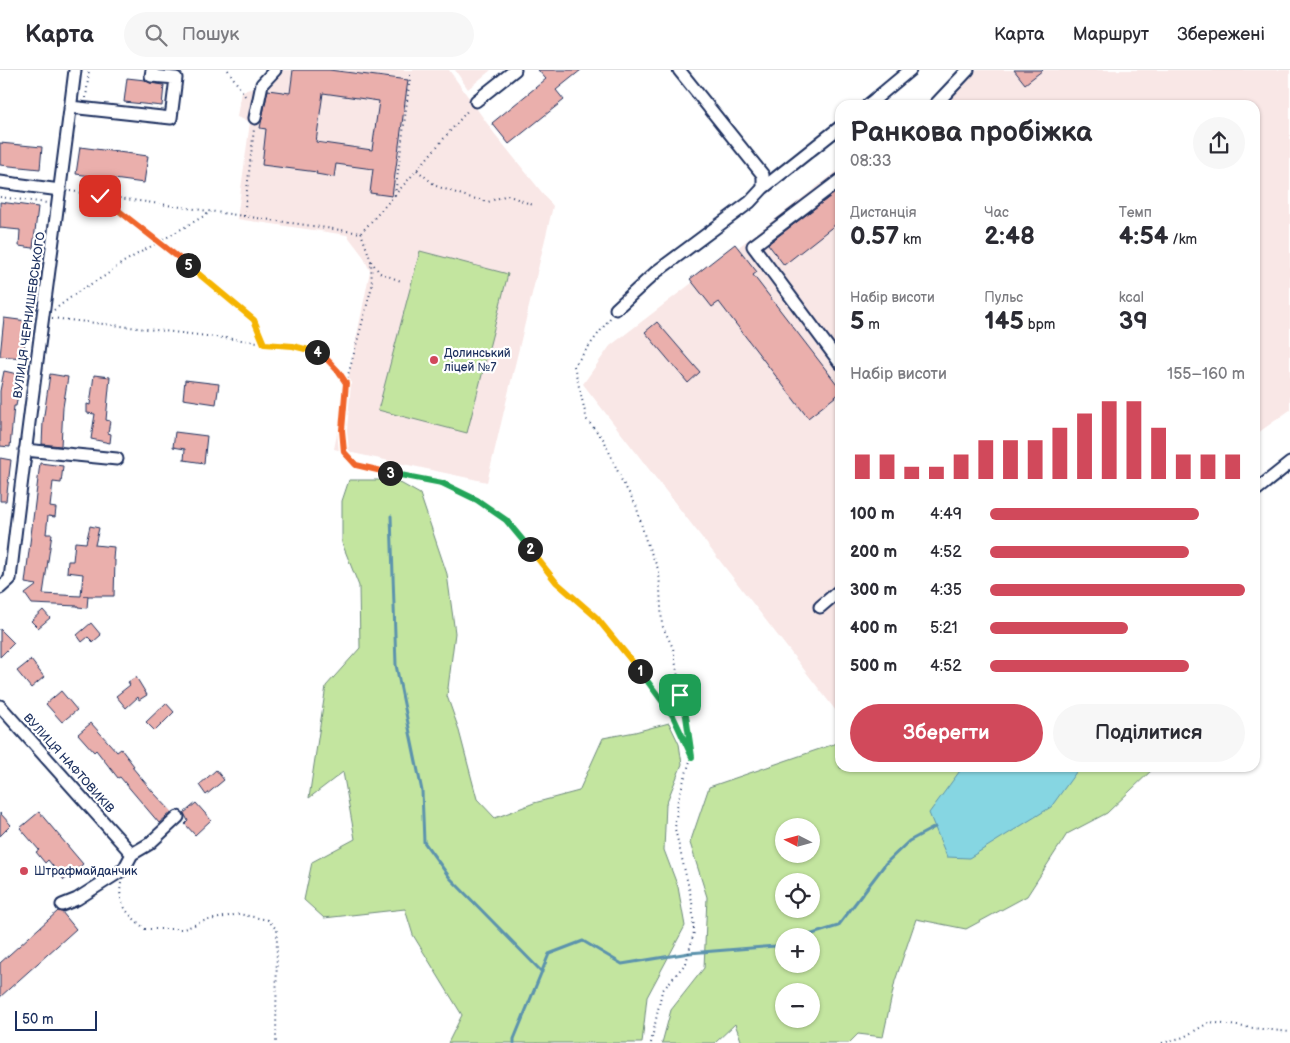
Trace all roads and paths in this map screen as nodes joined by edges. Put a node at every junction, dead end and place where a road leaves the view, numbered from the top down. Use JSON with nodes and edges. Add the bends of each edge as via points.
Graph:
{"nodes":[{"id":1,"x":75,"y":70,"type":"edge"},
{"id":2,"x":152,"y":70,"type":"edge"},
{"id":3,"x":228,"y":70,"type":"edge"},
{"id":4,"x":275,"y":70,"type":"edge"},
{"id":5,"x":410,"y":70,"type":"edge"},
{"id":6,"x":515,"y":70,"type":"edge"},
{"id":7,"x":679,"y":70,"type":"edge"},
{"id":8,"x":910,"y":70,"type":"edge"},
{"id":9,"x":968,"y":70,"type":"edge"},
{"id":10,"x":176,"y":74,"type":"edge"},
{"id":11,"x":874,"y":100,"type":"edge"},
{"id":12,"x":940,"y":100,"type":"edge"},
{"id":13,"x":476,"y":101,"type":"joint"},
{"id":14,"x":70,"y":107,"type":"junction"},
{"id":15,"x":255,"y":118,"type":"junction"},
{"id":16,"x":835,"y":131,"type":"edge"},
{"id":17,"x":418,"y":170,"type":"junction"},
{"id":18,"x":0,"y":182,"type":"edge"},
{"id":19,"x":835,"y":184,"type":"edge"},
{"id":20,"x":763,"y":188,"type":"junction"},
{"id":21,"x":60,"y":190,"type":"junction"},
{"id":22,"x":395,"y":195,"type":"junction"},
{"id":23,"x":100,"y":196,"type":"junction"},
{"id":24,"x":0,"y":197,"type":"edge"},
{"id":25,"x":49,"y":203,"type":"dead end"},
{"id":26,"x":532,"y":205,"type":"dead end"},
{"id":27,"x":212,"y":212,"type":"junction"},
{"id":28,"x":244,"y":216,"type":"junction"},
{"id":29,"x":360,"y":233,"type":"junction"},
{"id":30,"x":159,"y":242,"type":"junction"},
{"id":31,"x":371,"y":261,"type":"junction"},
{"id":32,"x":401,"y":281,"type":"dead end"},
{"id":33,"x":616,"y":309,"type":"joint"},
{"id":34,"x":44,"y":317,"type":"junction"},
{"id":35,"x":264,"y":344,"type":"junction"},
{"id":36,"x":835,"y":356,"type":"edge"},
{"id":37,"x":346,"y":383,"type":"junction"},
{"id":38,"x":25,"y":450,"type":"junction"},
{"id":39,"x":117,"y":459,"type":"dead end"},
{"id":40,"x":1290,"y":463,"type":"edge"},
{"id":41,"x":1260,"y":487,"type":"edge"},
{"id":42,"x":0,"y":588,"type":"edge"},
{"id":43,"x":835,"y":594,"type":"edge"},
{"id":44,"x":820,"y":607,"type":"dead end"},
{"id":45,"x":0,"y":706,"type":"edge"},
{"id":46,"x":692,"y":757,"type":"junction"},
{"id":47,"x":178,"y":817,"type":"dead end"},
{"id":48,"x":132,"y":854,"type":"junction"},
{"id":49,"x":124,"y":868,"type":"junction"},
{"id":50,"x":62,"y":905,"type":"dead end"},
{"id":51,"x":1290,"y":1032,"type":"edge"},
{"id":52,"x":276,"y":1043,"type":"edge"},
{"id":53,"x":651,"y":1043,"type":"edge"},
{"id":54,"x":1162,"y":1043,"type":"edge"}],
"edges":[{"from":1,"to":14,"type":"street","name":"ВУЛИЦЯ ЧЕРНИШЕВСЬКОГО"},
{"from":2,"to":10,"type":"street","via":[[151,76]]},
{"from":3,"to":15,"type":"path","via":[[246,94]]},
{"from":4,"to":15,"type":"street","via":[[262,84]]},
{"from":5,"to":22,"type":"path"},
{"from":6,"to":13,"type":"street"},
{"from":7,"to":20,"type":"street","via":[[763,175]]},
{"from":8,"to":11,"type":"street"},
{"from":9,"to":12,"type":"street"},
{"from":10,"to":14,"type":"street","via":[[171,118]]},
{"from":13,"to":17,"type":"path"},
{"from":14,"to":21,"type":"street","name":"ВУЛИЦЯ ЧЕРНИШЕВСЬКОГО"},
{"from":15,"to":28,"type":"path"},
{"from":16,"to":20,"type":"street"},
{"from":17,"to":22,"type":"path"},
{"from":17,"to":26,"type":"path","via":[[436,186],[468,197],[488,202],[507,195]]},
{"from":18,"to":21,"type":"street"},
{"from":19,"to":36,"type":"street","via":[[753,246]]},
{"from":20,"to":33,"type":"street","via":[[750,202],[656,272]]},
{"from":21,"to":23,"type":"path"},
{"from":21,"to":34,"type":"street","name":"ВУЛИЦЯ ЧЕРНИШЕВСЬКОГО"},
{"from":22,"to":29,"type":"path"},
{"from":23,"to":27,"type":"path"},
{"from":23,"to":30,"type":"path"},
{"from":24,"to":25,"type":"path"},
{"from":27,"to":28,"type":"path"},
{"from":27,"to":30,"type":"path"},
{"from":28,"to":29,"type":"path"},
{"from":29,"to":31,"type":"path"},
{"from":30,"to":34,"type":"path","via":[[82,289]]},
{"from":30,"to":35,"type":"path","via":[[254,320]]},
{"from":31,"to":32,"type":"path","via":[[380,273]]},
{"from":31,"to":37,"type":"path","via":[[372,286]]},
{"from":33,"to":46,"type":"path","via":[[574,366],[587,420],[604,440],[636,505],[659,571],[662,625],[673,648]]},
{"from":34,"to":35,"type":"path"},
{"from":34,"to":38,"type":"street","name":"ВУЛИЦЯ ЧЕРНИШЕВСЬКОГО"},
{"from":35,"to":37,"type":"path","via":[[293,346],[322,354]]},
{"from":37,"to":46,"type":"path","via":[[342,430],[344,452],[356,465],[442,483],[477,500],[506,520],[556,582],[596,617],[634,663],[673,716]]},
{"from":38,"to":39,"type":"street"},
{"from":38,"to":42,"type":"street","name":"ВУЛИЦЯ ЧЕРНИШЕВСЬКОГО","via":[[10,579]]},
{"from":40,"to":41,"type":"street"},
{"from":43,"to":44,"type":"street"},
{"from":45,"to":48,"type":"street","name":"ВУЛИЦЯ НАФТОВИКІВ"},
{"from":46,"to":53,"type":"path","via":[[678,799],[675,829],[692,901],[694,932],[686,963],[662,991]]},
{"from":47,"to":48,"type":"street","via":[[149,844]]},
{"from":48,"to":49,"type":"street"},
{"from":49,"to":50,"type":"street"},
{"from":49,"to":52,"type":"path","via":[[120,888],[124,910],[145,928],[184,929],[239,914],[268,920],[277,930]]},
{"from":51,"to":54,"type":"path","via":[[1210,1022],[1184,1037]]}]}
